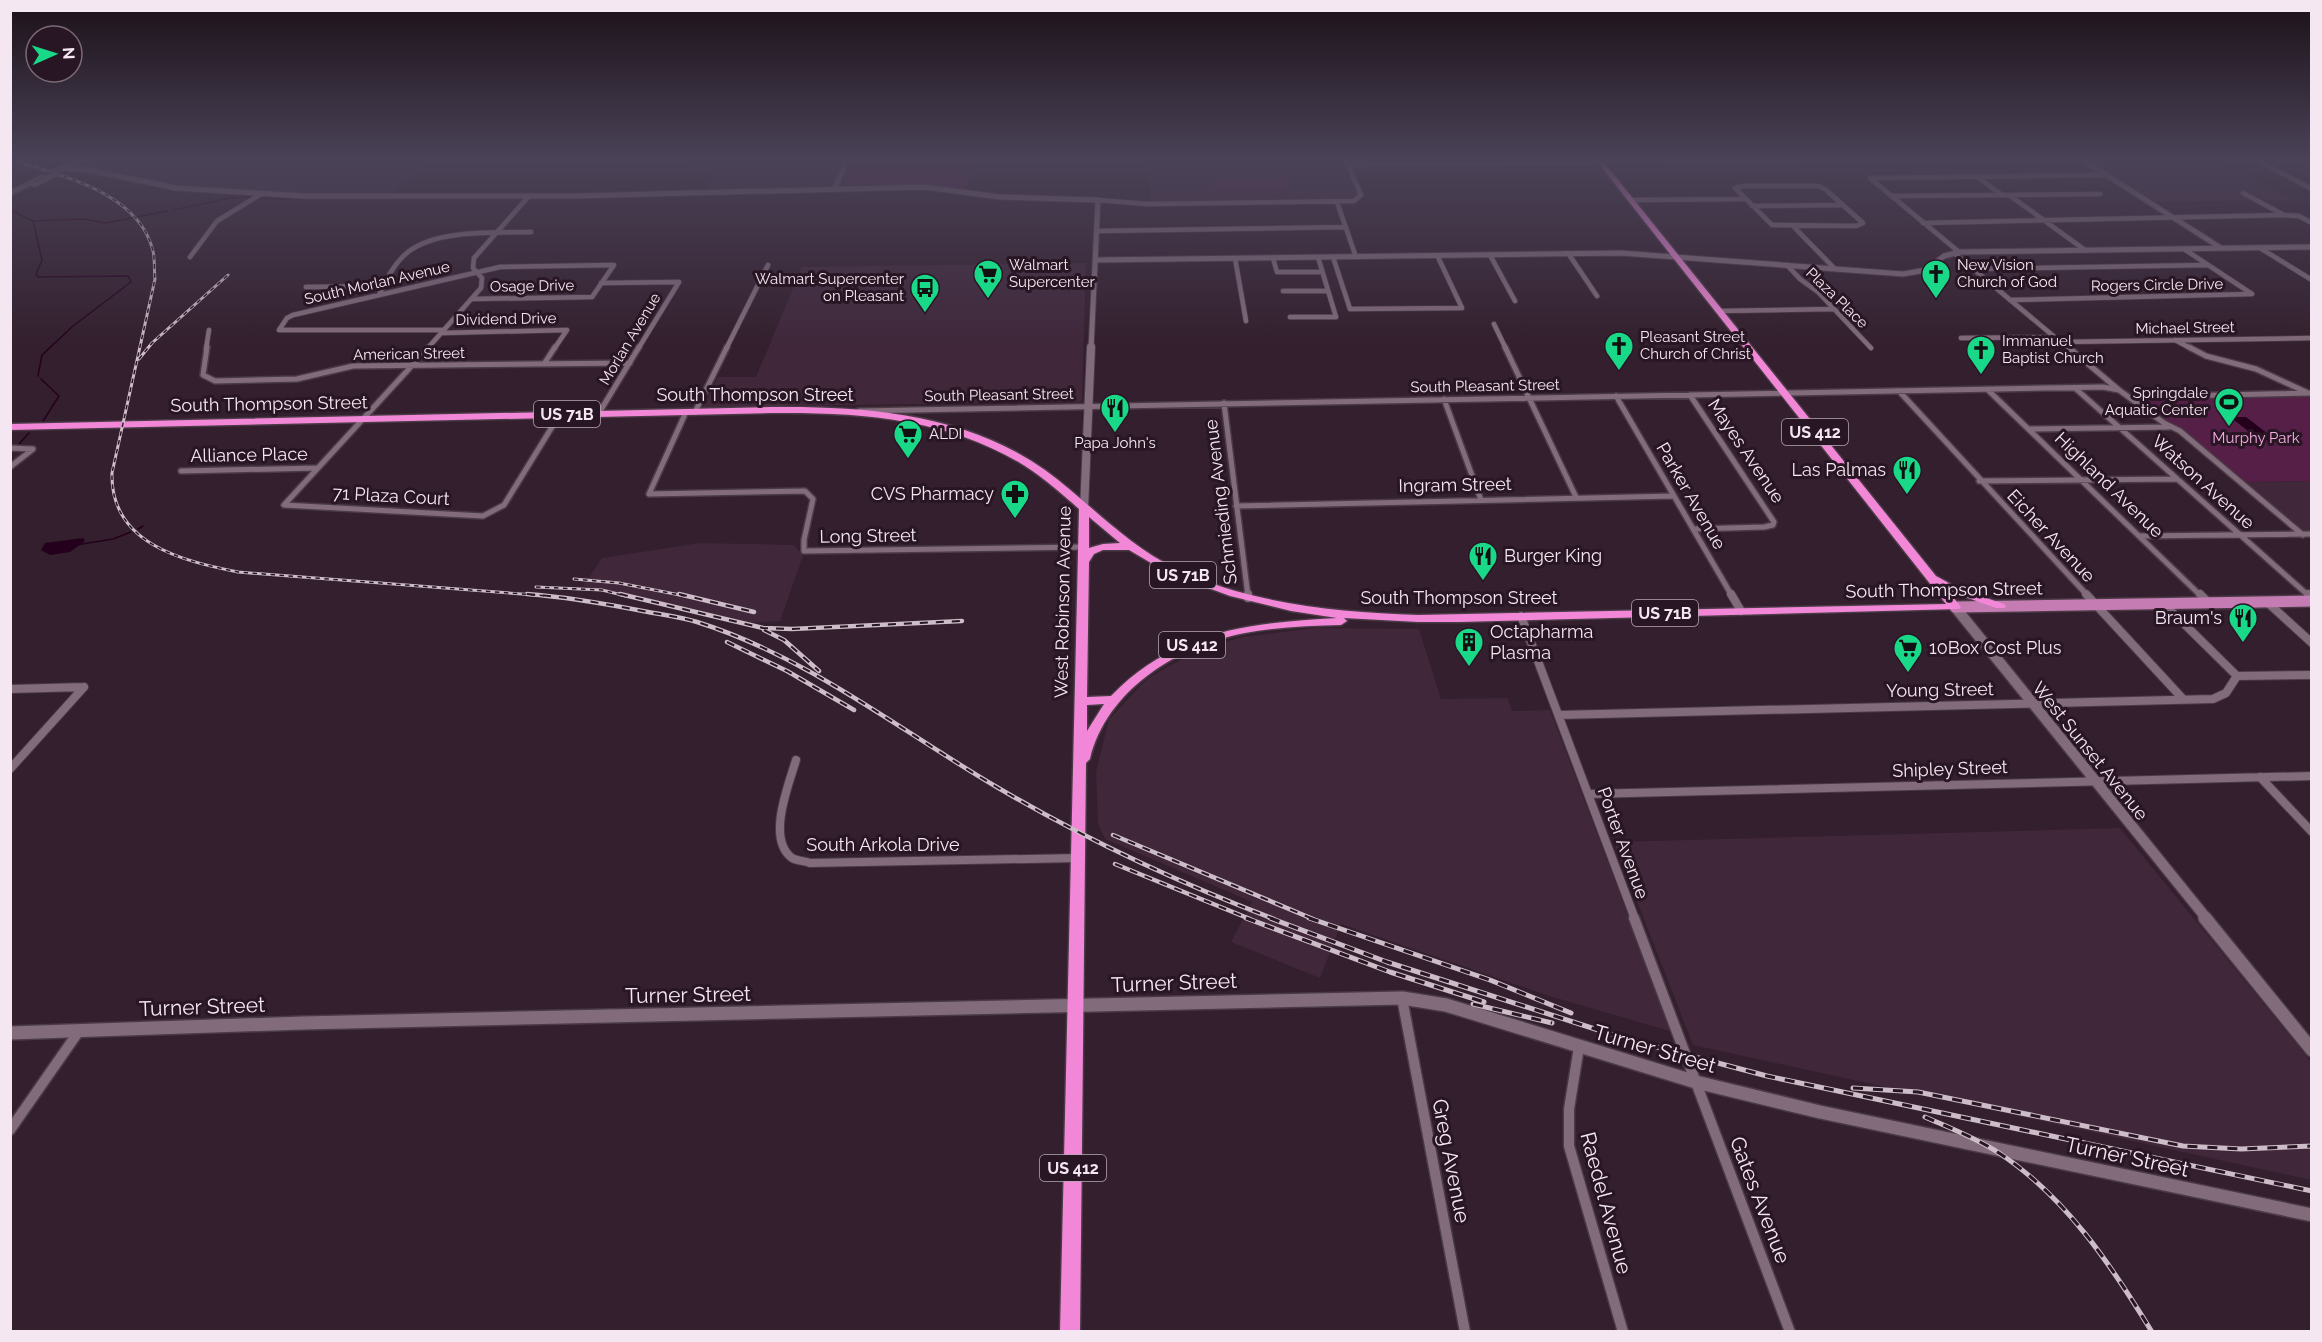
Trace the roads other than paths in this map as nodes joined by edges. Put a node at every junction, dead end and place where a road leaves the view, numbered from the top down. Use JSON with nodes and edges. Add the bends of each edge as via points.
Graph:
{"nodes":[{"id":1,"x":216,"y":223,"type":"edge"},
{"id":2,"x":506,"y":223,"type":"edge"},
{"id":3,"x":1097,"y":223,"type":"edge"},
{"id":4,"x":1344,"y":223,"type":"edge"},
{"id":5,"x":1649,"y":223,"type":"edge"},
{"id":6,"x":1770,"y":223,"type":"edge"},
{"id":7,"x":1862,"y":223,"type":"edge"},
{"id":8,"x":1923,"y":223,"type":"joint"},
{"id":9,"x":1946,"y":223,"type":"edge"},
{"id":10,"x":2047,"y":223,"type":"edge"},
{"id":11,"x":2181,"y":223,"type":"edge"},
{"id":12,"x":1793,"y":226,"type":"junction"},
{"id":13,"x":1346,"y":227,"type":"junction"},
{"id":14,"x":1097,"y":231,"type":"junction"},
{"id":15,"x":531,"y":232,"type":"dead end"},
{"id":16,"x":497,"y":233,"type":"junction"},
{"id":17,"x":2312,"y":247,"type":"edge"},
{"id":18,"x":2221,"y":248,"type":"junction"},
{"id":19,"x":2260,"y":248,"type":"junction"},
{"id":20,"x":2184,"y":249,"type":"junction"},
{"id":21,"x":2085,"y":250,"type":"junction"},
{"id":22,"x":1568,"y":253,"type":"junction"},
{"id":23,"x":1957,"y":253,"type":"junction"},
{"id":24,"x":1437,"y":255,"type":"junction"},
{"id":25,"x":1490,"y":255,"type":"junction"},
{"id":26,"x":1675,"y":256,"type":"junction"},
{"id":27,"x":190,"y":257,"type":"dead end"},
{"id":28,"x":1318,"y":257,"type":"junction"},
{"id":29,"x":1333,"y":257,"type":"junction"},
{"id":30,"x":1356,"y":257,"type":"junction"},
{"id":31,"x":1235,"y":258,"type":"junction"},
{"id":32,"x":1274,"y":258,"type":"junction"},
{"id":33,"x":1941,"y":258,"type":"junction"},
{"id":34,"x":1097,"y":260,"type":"junction"},
{"id":35,"x":1965,"y":262,"type":"junction"},
{"id":36,"x":768,"y":265,"type":"dead end"},
{"id":37,"x":1787,"y":265,"type":"junction"},
{"id":38,"x":2208,"y":265,"type":"junction"},
{"id":39,"x":1835,"y":269,"type":"junction"},
{"id":40,"x":1973,"y":269,"type":"junction"},
{"id":41,"x":1322,"y":272,"type":"junction"},
{"id":42,"x":477,"y":273,"type":"junction"},
{"id":43,"x":2312,"y":280,"type":"edge"},
{"id":44,"x":602,"y":283,"type":"junction"},
{"id":45,"x":384,"y":286,"type":"junction"},
{"id":46,"x":306,"y":287,"type":"dead end"},
{"id":47,"x":1283,"y":291,"type":"dead end"},
{"id":48,"x":1328,"y":291,"type":"junction"},
{"id":49,"x":379,"y":295,"type":"junction"},
{"id":50,"x":1598,"y":296,"type":"dead end"},
{"id":51,"x":471,"y":299,"type":"junction"},
{"id":52,"x":2010,"y":300,"type":"junction"},
{"id":53,"x":1515,"y":301,"type":"dead end"},
{"id":54,"x":1834,"y":309,"type":"junction"},
{"id":55,"x":1719,"y":311,"type":"junction"},
{"id":56,"x":1290,"y":317,"type":"dead end"},
{"id":57,"x":1246,"y":321,"type":"dead end"},
{"id":58,"x":1494,"y":324,"type":"dead end"},
{"id":59,"x":209,"y":330,"type":"dead end"},
{"id":60,"x":443,"y":332,"type":"junction"},
{"id":61,"x":2054,"y":337,"type":"junction"},
{"id":62,"x":1961,"y":338,"type":"dead end"},
{"id":63,"x":2312,"y":338,"type":"edge"},
{"id":64,"x":2175,"y":340,"type":"junction"},
{"id":65,"x":2060,"y":342,"type":"junction"},
{"id":66,"x":1871,"y":348,"type":"dead end"},
{"id":67,"x":630,"y":363,"type":"junction"},
{"id":68,"x":544,"y":364,"type":"junction"},
{"id":69,"x":413,"y":366,"type":"junction"},
{"id":70,"x":2075,"y":388,"type":"junction"},
{"id":71,"x":1988,"y":390,"type":"junction"},
{"id":72,"x":2119,"y":390,"type":"junction"},
{"id":73,"x":1899,"y":391,"type":"junction"},
{"id":74,"x":1784,"y":393,"type":"junction"},
{"id":75,"x":2310,"y":393,"type":"edge"},
{"id":76,"x":1690,"y":395,"type":"junction"},
{"id":77,"x":1616,"y":396,"type":"junction"},
{"id":78,"x":2133,"y":397,"type":"junction"},
{"id":79,"x":1528,"y":398,"type":"junction"},
{"id":80,"x":1444,"y":399,"type":"junction"},
{"id":81,"x":1224,"y":403,"type":"junction"},
{"id":82,"x":1090,"y":405,"type":"junction"},
{"id":83,"x":851,"y":411,"type":"junction"},
{"id":84,"x":690,"y":412,"type":"junction"},
{"id":85,"x":599,"y":413,"type":"junction"},
{"id":86,"x":560,"y":414,"type":"junction"},
{"id":87,"x":363,"y":420,"type":"junction"},
{"id":88,"x":2169,"y":427,"type":"junction"},
{"id":89,"x":11,"y":428,"type":"edge"},
{"id":90,"x":2120,"y":428,"type":"junction"},
{"id":91,"x":2029,"y":429,"type":"junction"},
{"id":92,"x":10,"y":448,"type":"edge"},
{"id":93,"x":10,"y":467,"type":"edge"},
{"id":94,"x":317,"y":468,"type":"junction"},
{"id":95,"x":181,"y":471,"type":"dead end"},
{"id":96,"x":2177,"y":479,"type":"junction"},
{"id":97,"x":2082,"y":480,"type":"junction"},
{"id":98,"x":1979,"y":481,"type":"junction"},
{"id":99,"x":1674,"y":496,"type":"junction"},
{"id":100,"x":1576,"y":497,"type":"junction"},
{"id":101,"x":1481,"y":500,"type":"junction"},
{"id":102,"x":1236,"y":506,"type":"junction"},
{"id":103,"x":1084,"y":509,"type":"junction"},
{"id":104,"x":1693,"y":529,"type":"junction"},
{"id":105,"x":2312,"y":534,"type":"edge"},
{"id":106,"x":2241,"y":535,"type":"junction"},
{"id":107,"x":2303,"y":535,"type":"junction"},
{"id":108,"x":2140,"y":536,"type":"junction"},
{"id":109,"x":1082,"y":547,"type":"junction"},
{"id":110,"x":1132,"y":548,"type":"junction"},
{"id":111,"x":1082,"y":565,"type":"junction"},
{"id":112,"x":1929,"y":575,"type":"junction"},
{"id":113,"x":1248,"y":598,"type":"junction"},
{"id":114,"x":2312,"y":600,"type":"edge"},
{"id":115,"x":2267,"y":602,"type":"junction"},
{"id":116,"x":2209,"y":603,"type":"junction"},
{"id":117,"x":2163,"y":604,"type":"junction"},
{"id":118,"x":2094,"y":605,"type":"junction"},
{"id":119,"x":2000,"y":606,"type":"junction"},
{"id":120,"x":1954,"y":607,"type":"junction"},
{"id":121,"x":1296,"y":610,"type":"junction"},
{"id":122,"x":1741,"y":611,"type":"junction"},
{"id":123,"x":1521,"y":616,"type":"junction"},
{"id":124,"x":1376,"y":619,"type":"junction"},
{"id":125,"x":1284,"y":624,"type":"junction"},
{"id":126,"x":2312,"y":643,"type":"edge"},
{"id":127,"x":2312,"y":675,"type":"edge"},
{"id":128,"x":2237,"y":676,"type":"junction"},
{"id":129,"x":10,"y":688,"type":"edge"},
{"id":130,"x":2183,"y":699,"type":"junction"},
{"id":131,"x":2031,"y":702,"type":"junction"},
{"id":132,"x":1112,"y":703,"type":"junction"},
{"id":133,"x":1080,"y":704,"type":"junction"},
{"id":134,"x":1559,"y":715,"type":"junction"},
{"id":135,"x":796,"y":760,"type":"dead end"},
{"id":136,"x":10,"y":769,"type":"edge"},
{"id":137,"x":1079,"y":775,"type":"junction"},
{"id":138,"x":2312,"y":776,"type":"edge"},
{"id":139,"x":2260,"y":777,"type":"junction"},
{"id":140,"x":2092,"y":780,"type":"junction"},
{"id":141,"x":1589,"y":794,"type":"junction"},
{"id":142,"x":2312,"y":832,"type":"edge"},
{"id":143,"x":1078,"y":858,"type":"junction"},
{"id":144,"x":1402,"y":998,"type":"junction"},
{"id":145,"x":1076,"y":1005,"type":"junction"},
{"id":146,"x":79,"y":1031,"type":"junction"},
{"id":147,"x":10,"y":1033,"type":"edge"},
{"id":148,"x":1579,"y":1047,"type":"junction"},
{"id":149,"x":2312,"y":1050,"type":"edge"},
{"id":150,"x":1696,"y":1082,"type":"junction"},
{"id":151,"x":10,"y":1130,"type":"edge"},
{"id":152,"x":2312,"y":1215,"type":"edge"},
{"id":153,"x":1070,"y":1332,"type":"edge"},
{"id":154,"x":1465,"y":1332,"type":"edge"},
{"id":155,"x":1623,"y":1332,"type":"edge"},
{"id":156,"x":1790,"y":1332,"type":"edge"}],
"edges":[{"from":1,"to":27,"type":"street"},
{"from":2,"to":16,"type":"street"},
{"from":3,"to":14,"type":"street","name":"West Robinson Avenue"},
{"from":4,"to":13,"type":"street"},
{"from":5,"to":26,"type":"highway","name":"West Sunset Avenue","number":"US 412"},
{"from":6,"to":12,"type":"street"},
{"from":7,"to":12,"type":"street"},
{"from":8,"to":9,"type":"street"},
{"from":8,"to":23,"type":"street"},
{"from":10,"to":21,"type":"street"},
{"from":11,"to":18,"type":"street"},
{"from":12,"to":39,"type":"street"},
{"from":13,"to":14,"type":"street"},
{"from":13,"to":30,"type":"street"},
{"from":14,"to":34,"type":"street","name":"West Robinson Avenue"},
{"from":15,"to":16,"type":"street"},
{"from":16,"to":42,"type":"street","via":[[474,258]]},
{"from":16,"to":45,"type":"street","via":[[424,242],[406,254]]},
{"from":17,"to":19,"type":"street"},
{"from":18,"to":19,"type":"street"},
{"from":18,"to":20,"type":"street"},
{"from":19,"to":43,"type":"street"},
{"from":20,"to":21,"type":"street"},
{"from":20,"to":38,"type":"street","name":"Rogers Circle Drive"},
{"from":21,"to":23,"type":"street"},
{"from":22,"to":25,"type":"street"},
{"from":22,"to":26,"type":"street"},
{"from":22,"to":50,"type":"street"},
{"from":23,"to":33,"type":"street"},
{"from":23,"to":35,"type":"street"},
{"from":24,"to":25,"type":"street"},
{"from":24,"to":29,"type":"street","via":[[1462,304],[1460,308],[1350,309]]},
{"from":24,"to":30,"type":"street"},
{"from":25,"to":53,"type":"street"},
{"from":26,"to":37,"type":"street"},
{"from":26,"to":55,"type":"highway","name":"West Sunset Avenue","number":"US 412"},
{"from":28,"to":29,"type":"street"},
{"from":28,"to":32,"type":"street"},
{"from":28,"to":41,"type":"street"},
{"from":29,"to":30,"type":"street"},
{"from":31,"to":32,"type":"street"},
{"from":31,"to":34,"type":"street"},
{"from":31,"to":57,"type":"street"},
{"from":32,"to":41,"type":"street","via":[[1277,272]]},
{"from":33,"to":35,"type":"street"},
{"from":33,"to":39,"type":"street","via":[[1931,268],[1911,273]]},
{"from":34,"to":82,"type":"street","name":"West Robinson Avenue"},
{"from":35,"to":40,"type":"street"},
{"from":36,"to":84,"type":"street"},
{"from":37,"to":39,"type":"street"},
{"from":37,"to":54,"type":"street","name":"Plaza Place"},
{"from":38,"to":40,"type":"street","name":"Rogers Circle Drive"},
{"from":38,"to":52,"type":"street","name":"Rogers Circle Drive","via":[[2252,294]]},
{"from":40,"to":52,"type":"street"},
{"from":41,"to":48,"type":"street"},
{"from":42,"to":44,"type":"street","name":"South Morlan Avenue","via":[[524,265],[614,265]]},
{"from":42,"to":49,"type":"street","name":"South Morlan Avenue"},
{"from":42,"to":51,"type":"street","via":[[483,283]]},
{"from":44,"to":51,"type":"street","name":"Osage Drive","via":[[592,297]]},
{"from":44,"to":67,"type":"street","name":"Morlan Avenue","via":[[679,282]]},
{"from":45,"to":46,"type":"street"},
{"from":45,"to":49,"type":"street"},
{"from":47,"to":48,"type":"street"},
{"from":48,"to":56,"type":"street","via":[[1336,317]]},
{"from":49,"to":60,"type":"street","name":"South Morlan Avenue","via":[[289,316],[279,330]]},
{"from":51,"to":60,"type":"street","name":"71 Plaza Court"},
{"from":52,"to":61,"type":"street"},
{"from":54,"to":55,"type":"street"},
{"from":54,"to":66,"type":"street","name":"Plaza Place"},
{"from":55,"to":74,"type":"highway","name":"West Sunset Avenue","number":"US 412"},
{"from":58,"to":79,"type":"street"},
{"from":59,"to":69,"type":"street","name":"American Street","via":[[203,375],[209,380],[287,380],[353,366]]},
{"from":60,"to":68,"type":"street","name":"Dividend Drive","via":[[567,330]]},
{"from":60,"to":69,"type":"street","name":"71 Plaza Court"},
{"from":61,"to":62,"type":"street"},
{"from":61,"to":65,"type":"street"},
{"from":63,"to":64,"type":"street","name":"Michael Street"},
{"from":64,"to":65,"type":"street","name":"Michael Street"},
{"from":64,"to":75,"type":"street","via":[[2205,356],[2264,372]]},
{"from":65,"to":72,"type":"street"},
{"from":67,"to":68,"type":"street","name":"American Street"},
{"from":67,"to":85,"type":"street","name":"Morlan Avenue"},
{"from":68,"to":69,"type":"street","name":"American Street"},
{"from":69,"to":87,"type":"street","name":"71 Plaza Court"},
{"from":70,"to":71,"type":"street","name":"South Pleasant Street"},
{"from":70,"to":72,"type":"street","name":"South Pleasant Street"},
{"from":70,"to":90,"type":"street","name":"Watson Avenue"},
{"from":71,"to":73,"type":"street","name":"South Pleasant Street"},
{"from":71,"to":91,"type":"street","name":"Highland Avenue"},
{"from":72,"to":78,"type":"street"},
{"from":73,"to":74,"type":"street","name":"South Pleasant Street"},
{"from":73,"to":98,"type":"street","name":"Eicher Avenue"},
{"from":74,"to":76,"type":"street","name":"South Pleasant Street"},
{"from":74,"to":112,"type":"highway","name":"West Sunset Avenue","number":"US 412"},
{"from":75,"to":78,"type":"street"},
{"from":76,"to":77,"type":"street","name":"South Pleasant Street"},
{"from":76,"to":104,"type":"street","name":"Mayes Avenue","via":[[1773,518],[1773,525],[1764,527]]},
{"from":77,"to":79,"type":"street","name":"South Pleasant Street"},
{"from":77,"to":99,"type":"street","name":"Parker Avenue"},
{"from":78,"to":88,"type":"street"},
{"from":79,"to":80,"type":"street","name":"South Pleasant Street"},
{"from":79,"to":100,"type":"street"},
{"from":80,"to":81,"type":"street","name":"South Pleasant Street"},
{"from":80,"to":101,"type":"street"},
{"from":81,"to":82,"type":"street","name":"South Pleasant Street"},
{"from":81,"to":102,"type":"street","name":"Schmieding Avenue"},
{"from":82,"to":83,"type":"street","name":"South Pleasant Street"},
{"from":82,"to":103,"type":"street","name":"West Robinson Avenue"},
{"from":83,"to":84,"type":"highway","name":"South Thompson Street","number":"US 71B"},
{"from":83,"to":103,"type":"highway","name":"South Thompson Street","number":"US 71B","via":[[920,421],[994,445],[1031,465]]},
{"from":84,"to":85,"type":"highway","name":"South Thompson Street","number":"US 71B"},
{"from":84,"to":109,"type":"street","name":"Long Street","via":[[649,494],[805,492],[813,499],[813,512],[802,545],[804,551]]},
{"from":85,"to":86,"type":"highway","name":"South Thompson Street","number":"US 71B"},
{"from":86,"to":87,"type":"highway","name":"South Thompson Street","number":"US 71B"},
{"from":86,"to":94,"type":"street","name":"71 Plaza Court","via":[[504,505],[483,516],[284,506]]},
{"from":87,"to":89,"type":"highway","name":"South Thompson Street","number":"US 71B"},
{"from":87,"to":94,"type":"street","name":"71 Plaza Court"},
{"from":88,"to":90,"type":"street"},
{"from":88,"to":107,"type":"street","via":[[2180,431]]},
{"from":90,"to":91,"type":"street"},
{"from":90,"to":96,"type":"street","name":"Watson Avenue"},
{"from":91,"to":97,"type":"street","name":"Highland Avenue"},
{"from":92,"to":93,"type":"street","via":[[33,449]]},
{"from":94,"to":95,"type":"street","name":"Alliance Place"},
{"from":96,"to":97,"type":"street"},
{"from":96,"to":106,"type":"street","name":"Watson Avenue"},
{"from":97,"to":98,"type":"street"},
{"from":97,"to":108,"type":"street","name":"Highland Avenue"},
{"from":98,"to":118,"type":"street","name":"Eicher Avenue"},
{"from":99,"to":100,"type":"street","name":"Ingram Street"},
{"from":99,"to":104,"type":"street","name":"Parker Avenue"},
{"from":100,"to":101,"type":"street","name":"Ingram Street"},
{"from":101,"to":102,"type":"street","name":"Ingram Street"},
{"from":102,"to":113,"type":"street","name":"Schmieding Avenue"},
{"from":103,"to":109,"type":"highway","name":"West Robinson Avenue"},
{"from":103,"to":110,"type":"highway","name":"South Thompson Street","number":"US 71B"},
{"from":104,"to":122,"type":"street","name":"Parker Avenue"},
{"from":105,"to":107,"type":"street"},
{"from":106,"to":107,"type":"street"},
{"from":106,"to":108,"type":"street"},
{"from":106,"to":114,"type":"street","name":"Watson Avenue"},
{"from":108,"to":116,"type":"street","name":"Highland Avenue"},
{"from":109,"to":111,"type":"highway","name":"West Robinson Avenue"},
{"from":110,"to":111,"type":"highway","via":[[1097,548],[1085,556]]},
{"from":110,"to":113,"type":"highway","name":"South Thompson Street","number":"US 71B","via":[[1168,568]]},
{"from":111,"to":133,"type":"highway","name":"West Robinson Avenue"},
{"from":112,"to":119,"type":"highway","via":[[1956,591]]},
{"from":112,"to":120,"type":"highway","name":"West Sunset Avenue","number":"US 412"},
{"from":113,"to":121,"type":"highway","name":"South Thompson Street","number":"US 71B"},
{"from":114,"to":115,"type":"main road","name":"South Thompson Street","number":"US 71B"},
{"from":115,"to":116,"type":"main road","name":"South Thompson Street","number":"US 71B"},
{"from":115,"to":126,"type":"street"},
{"from":116,"to":117,"type":"main road","name":"South Thompson Street","number":"US 71B"},
{"from":117,"to":118,"type":"main road","name":"South Thompson Street","number":"US 71B"},
{"from":117,"to":128,"type":"street"},
{"from":118,"to":119,"type":"main road","name":"South Thompson Street","number":"US 71B"},
{"from":118,"to":130,"type":"street","name":"Eicher Avenue"},
{"from":119,"to":120,"type":"main road","name":"South Thompson Street","number":"US 71B"},
{"from":120,"to":122,"type":"highway","name":"South Thompson Street","number":"US 71B"},
{"from":120,"to":131,"type":"street","name":"West Sunset Avenue"},
{"from":121,"to":124,"type":"highway","name":"South Thompson Street","number":"US 71B"},
{"from":121,"to":125,"type":"highway"},
{"from":122,"to":123,"type":"highway","name":"South Thompson Street","number":"US 71B"},
{"from":123,"to":124,"type":"highway","name":"South Thompson Street","number":"US 71B"},
{"from":123,"to":134,"type":"street","name":"Porter Avenue"},
{"from":124,"to":125,"type":"highway","number":"US 412"},
{"from":125,"to":132,"type":"highway","number":"US 412","via":[[1225,634],[1183,649],[1147,671]]},
{"from":127,"to":128,"type":"street"},
{"from":128,"to":130,"type":"street","name":"Young Street","via":[[2221,696]]},
{"from":129,"to":136,"type":"street","via":[[84,687]]},
{"from":130,"to":131,"type":"street","name":"Young Street"},
{"from":131,"to":134,"type":"street","name":"Young Street"},
{"from":131,"to":140,"type":"street","name":"West Sunset Avenue"},
{"from":132,"to":133,"type":"highway"},
{"from":132,"to":137,"type":"highway","number":"US 412","via":[[1097,722]]},
{"from":133,"to":137,"type":"highway","name":"West Robinson Avenue","number":"US 412"},
{"from":134,"to":141,"type":"street","name":"Porter Avenue"},
{"from":135,"to":143,"type":"street","name":"South Arkola Drive","via":[[779,837],[793,859],[810,863]]},
{"from":137,"to":143,"type":"highway","name":"West Robinson Avenue","number":"US 412"},
{"from":138,"to":139,"type":"street","name":"Shipley Street"},
{"from":139,"to":140,"type":"street","name":"Shipley Street"},
{"from":139,"to":142,"type":"street"},
{"from":140,"to":141,"type":"street","name":"Shipley Street"},
{"from":140,"to":149,"type":"street","name":"West Sunset Avenue"},
{"from":141,"to":150,"type":"street","name":"Porter Avenue"},
{"from":143,"to":145,"type":"highway","name":"West Robinson Avenue","number":"US 412"},
{"from":144,"to":145,"type":"street","name":"Turner Street"},
{"from":144,"to":148,"type":"street","name":"Turner Street","via":[[1446,1005]]},
{"from":144,"to":154,"type":"street","name":"Greg Avenue"},
{"from":145,"to":146,"type":"street","name":"Turner Street"},
{"from":145,"to":153,"type":"highway","number":"US 412"},
{"from":146,"to":147,"type":"street","name":"Turner Street"},
{"from":146,"to":151,"type":"street"},
{"from":148,"to":150,"type":"street","name":"Turner Street"},
{"from":148,"to":155,"type":"street","name":"Raedel Avenue","via":[[1568,1104],[1569,1146]]},
{"from":150,"to":152,"type":"street","name":"Turner Street","via":[[1994,1150]]},
{"from":150,"to":156,"type":"street","name":"Gates Avenue"}]}
